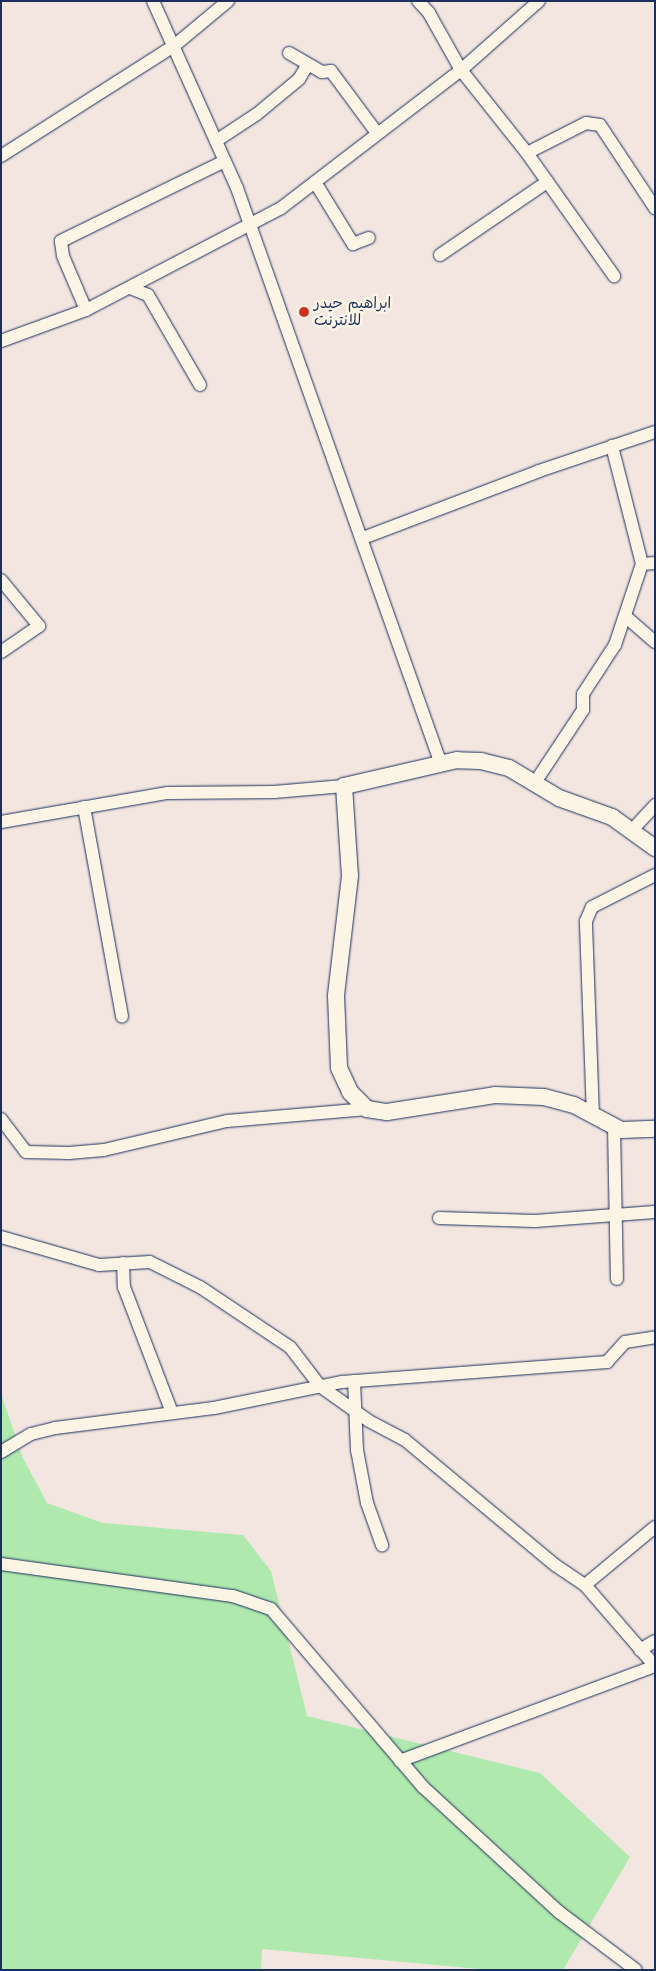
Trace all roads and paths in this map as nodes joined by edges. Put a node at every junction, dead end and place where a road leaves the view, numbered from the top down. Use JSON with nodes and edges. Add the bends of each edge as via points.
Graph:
{"nodes":[{"id":1,"x":153,"y":1,"type":"edge"},
{"id":2,"x":228,"y":1,"type":"edge"},
{"id":3,"x":418,"y":1,"type":"edge"},
{"id":4,"x":539,"y":1,"type":"edge"},
{"id":5,"x":175,"y":45,"type":"junction"},
{"id":6,"x":289,"y":53,"type":"dead end"},
{"id":7,"x":308,"y":64,"type":"junction"},
{"id":8,"x":461,"y":70,"type":"junction"},
{"id":9,"x":377,"y":133,"type":"junction"},
{"id":10,"x":216,"y":141,"type":"junction"},
{"id":11,"x":527,"y":153,"type":"junction"},
{"id":12,"x":1,"y":156,"type":"edge"},
{"id":13,"x":225,"y":161,"type":"junction"},
{"id":14,"x":315,"y":182,"type":"junction"},
{"id":15,"x":548,"y":182,"type":"junction"},
{"id":16,"x":655,"y":208,"type":"edge"},
{"id":17,"x":249,"y":222,"type":"junction"},
{"id":18,"x":369,"y":238,"type":"dead end"},
{"id":19,"x":440,"y":255,"type":"dead end"},
{"id":20,"x":614,"y":276,"type":"dead end"},
{"id":21,"x":130,"y":288,"type":"junction"},
{"id":22,"x":86,"y":310,"type":"junction"},
{"id":23,"x":1,"y":341,"type":"edge"},
{"id":24,"x":200,"y":385,"type":"dead end"},
{"id":25,"x":655,"y":432,"type":"edge"},
{"id":26,"x":612,"y":446,"type":"junction"},
{"id":27,"x":362,"y":538,"type":"junction"},
{"id":28,"x":655,"y":562,"type":"edge"},
{"id":29,"x":642,"y":564,"type":"junction"},
{"id":30,"x":1,"y":580,"type":"edge"},
{"id":31,"x":626,"y":616,"type":"junction"},
{"id":32,"x":655,"y":642,"type":"edge"},
{"id":33,"x":1,"y":652,"type":"edge"},
{"id":34,"x":441,"y":764,"type":"junction"},
{"id":35,"x":534,"y":784,"type":"junction"},
{"id":36,"x":344,"y":786,"type":"junction"},
{"id":37,"x":655,"y":805,"type":"edge"},
{"id":38,"x":84,"y":807,"type":"junction"},
{"id":39,"x":1,"y":822,"type":"edge"},
{"id":40,"x":633,"y":829,"type":"junction"},
{"id":41,"x":655,"y":848,"type":"edge"},
{"id":42,"x":655,"y":875,"type":"edge"},
{"id":43,"x":122,"y":1017,"type":"dead end"},
{"id":44,"x":368,"y":1109,"type":"junction"},
{"id":45,"x":593,"y":1116,"type":"junction"},
{"id":46,"x":1,"y":1119,"type":"edge"},
{"id":47,"x":614,"y":1127,"type":"junction"},
{"id":48,"x":655,"y":1130,"type":"edge"},
{"id":49,"x":655,"y":1212,"type":"edge"},
{"id":50,"x":616,"y":1216,"type":"junction"},
{"id":51,"x":439,"y":1218,"type":"dead end"},
{"id":52,"x":1,"y":1237,"type":"edge"},
{"id":53,"x":123,"y":1263,"type":"junction"},
{"id":54,"x":617,"y":1279,"type":"dead end"},
{"id":55,"x":655,"y":1337,"type":"edge"},
{"id":56,"x":354,"y":1381,"type":"junction"},
{"id":57,"x":320,"y":1386,"type":"junction"},
{"id":58,"x":172,"y":1413,"type":"junction"},
{"id":59,"x":358,"y":1414,"type":"junction"},
{"id":60,"x":1,"y":1452,"type":"edge"},
{"id":61,"x":655,"y":1526,"type":"edge"},
{"id":62,"x":382,"y":1545,"type":"dead end"},
{"id":63,"x":1,"y":1564,"type":"edge"},
{"id":64,"x":585,"y":1585,"type":"junction"},
{"id":65,"x":655,"y":1641,"type":"edge"},
{"id":66,"x":640,"y":1650,"type":"junction"},
{"id":67,"x":400,"y":1761,"type":"junction"},
{"id":68,"x":636,"y":1970,"type":"edge"}],
"edges":[{"from":1,"to":5,"type":"street"},
{"from":2,"to":5,"type":"street"},
{"from":3,"to":8,"type":"street","via":[[429,13]]},
{"from":4,"to":8,"type":"street"},
{"from":5,"to":10,"type":"street"},
{"from":5,"to":12,"type":"street"},
{"from":6,"to":7,"type":"street"},
{"from":7,"to":9,"type":"street","via":[[322,72],[331,70]]},
{"from":7,"to":10,"type":"street","via":[[299,79]]},
{"from":8,"to":9,"type":"street"},
{"from":8,"to":11,"type":"street"},
{"from":9,"to":14,"type":"street"},
{"from":10,"to":13,"type":"street"},
{"from":11,"to":15,"type":"street"},
{"from":11,"to":16,"type":"street","via":[[586,123],[600,125]]},
{"from":13,"to":17,"type":"street"},
{"from":13,"to":22,"type":"street","via":[[61,241],[63,256]]},
{"from":14,"to":17,"type":"street","via":[[281,208]]},
{"from":14,"to":18,"type":"street","via":[[353,244]]},
{"from":15,"to":19,"type":"street"},
{"from":15,"to":20,"type":"street"},
{"from":17,"to":21,"type":"street"},
{"from":17,"to":27,"type":"street"},
{"from":21,"to":22,"type":"street"},
{"from":21,"to":24,"type":"street","via":[[148,294]]},
{"from":22,"to":23,"type":"street"},
{"from":25,"to":26,"type":"street"},
{"from":26,"to":27,"type":"street"},
{"from":26,"to":29,"type":"street"},
{"from":27,"to":34,"type":"street"},
{"from":28,"to":29,"type":"street"},
{"from":29,"to":31,"type":"street"},
{"from":30,"to":33,"type":"street","via":[[39,626]]},
{"from":31,"to":32,"type":"street"},
{"from":31,"to":35,"type":"street","via":[[615,645],[583,694],[582,710]]},
{"from":34,"to":35,"type":"street","via":[[481,761],[508,768]]},
{"from":34,"to":36,"type":"street"},
{"from":35,"to":40,"type":"street"},
{"from":36,"to":38,"type":"street","via":[[274,792],[168,793]]},
{"from":36,"to":44,"type":"street","via":[[350,876],[336,996],[339,1068],[350,1092]]},
{"from":37,"to":40,"type":"street"},
{"from":38,"to":39,"type":"street"},
{"from":38,"to":43,"type":"street"},
{"from":40,"to":41,"type":"street"},
{"from":42,"to":45,"type":"street","via":[[592,907],[586,921]]},
{"from":44,"to":45,"type":"street","via":[[387,1112],[495,1095],[544,1097],[574,1105]]},
{"from":44,"to":46,"type":"street","via":[[227,1121],[104,1150],[69,1153],[26,1152]]},
{"from":45,"to":47,"type":"street"},
{"from":47,"to":48,"type":"street","via":[[639,1132]]},
{"from":47,"to":50,"type":"street"},
{"from":49,"to":50,"type":"street"},
{"from":50,"to":51,"type":"street","via":[[535,1221]]},
{"from":50,"to":54,"type":"street"},
{"from":52,"to":53,"type":"street","via":[[99,1265]]},
{"from":53,"to":57,"type":"street","via":[[150,1262],[200,1287],[290,1347]]},
{"from":53,"to":58,"type":"street","via":[[124,1287]]},
{"from":55,"to":56,"type":"street","via":[[626,1342],[607,1362]]},
{"from":56,"to":57,"type":"street"},
{"from":56,"to":59,"type":"street"},
{"from":57,"to":58,"type":"street"},
{"from":57,"to":59,"type":"street"},
{"from":58,"to":60,"type":"street","via":[[55,1428],[31,1434]]},
{"from":59,"to":62,"type":"street","via":[[357,1450],[367,1502]]},
{"from":59,"to":64,"type":"street","via":[[405,1440],[555,1565]]},
{"from":61,"to":64,"type":"street"},
{"from":63,"to":67,"type":"street","via":[[232,1596],[271,1609]]},
{"from":64,"to":66,"type":"street"},
{"from":65,"to":66,"type":"street"},
{"from":66,"to":67,"type":"street","via":[[655,1666]]},
{"from":67,"to":68,"type":"street","via":[[559,1912]]}]}
